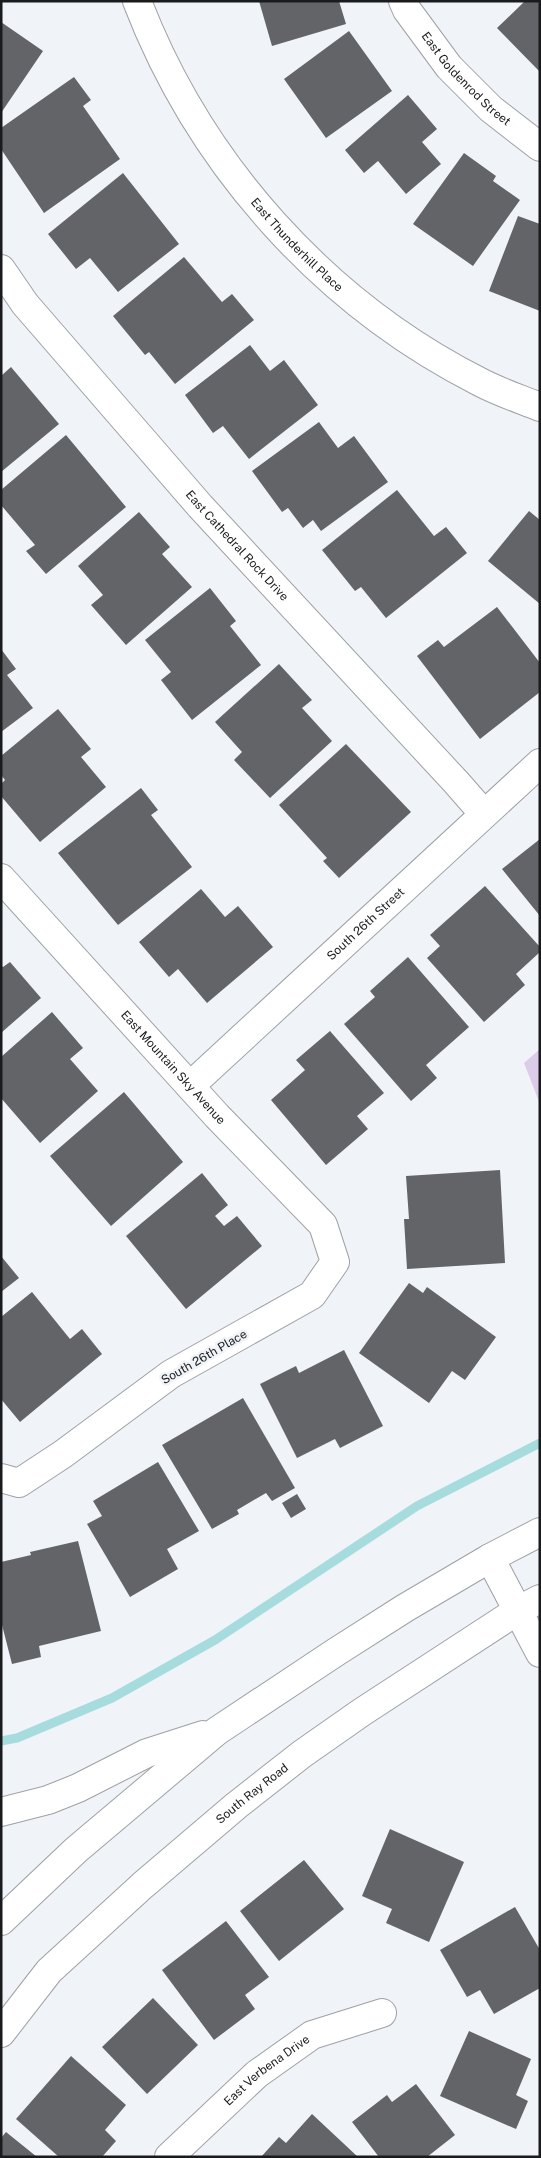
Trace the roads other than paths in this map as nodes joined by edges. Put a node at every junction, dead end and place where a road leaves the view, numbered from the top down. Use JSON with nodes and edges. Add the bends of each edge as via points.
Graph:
{"nodes":[{"id":1,"x":137,"y":1,"type":"edge"},
{"id":2,"x":403,"y":1,"type":"edge"},
{"id":3,"x":540,"y":147,"type":"edge"},
{"id":4,"x":1,"y":269,"type":"edge"},
{"id":5,"x":540,"y":407,"type":"edge"},
{"id":6,"x":540,"y":763,"type":"edge"},
{"id":7,"x":484,"y":814,"type":"junction"},
{"id":8,"x":1,"y":878,"type":"edge"},
{"id":9,"x":190,"y":1086,"type":"junction"},
{"id":10,"x":335,"y":1262,"type":"joint"},
{"id":11,"x":10,"y":1480,"type":"edge"},
{"id":12,"x":540,"y":1532,"type":"edge"},
{"id":13,"x":490,"y":1558,"type":"junction"},
{"id":14,"x":528,"y":1605,"type":"edge"},
{"id":15,"x":540,"y":1653,"type":"edge"},
{"id":16,"x":217,"y":1731,"type":"junction"},
{"id":17,"x":1,"y":1812,"type":"edge"},
{"id":18,"x":1,"y":1921,"type":"edge"},
{"id":19,"x":49,"y":1971,"type":"junction"},
{"id":20,"x":1,"y":2003,"type":"edge"},
{"id":21,"x":382,"y":2013,"type":"dead end"},
{"id":22,"x":1,"y":2033,"type":"edge"},
{"id":23,"x":169,"y":2157,"type":"edge"}],
"edges":[{"from":1,"to":5,"type":"street","name":"East Thunderhill Place","via":[[162,60],[203,134],[293,246],[320,272],[416,345],[482,383]]},
{"from":2,"to":3,"type":"street","name":"East Goldenrod Street","via":[[448,67],[491,109]]},
{"from":4,"to":7,"type":"street","name":"East Cathedral Rock Drive","via":[[25,304],[200,506]]},
{"from":6,"to":7,"type":"street","name":"South 26th Street"},
{"from":7,"to":9,"type":"street","name":"South 26th Street"},
{"from":8,"to":9,"type":"street","name":"East Mountain Sky Avenue"},
{"from":9,"to":10,"type":"street","name":"East Mountain Sky Avenue","via":[[323,1225]]},
{"from":10,"to":11,"type":"street","name":"South 26th Place","via":[[312,1295],[171,1374],[63,1454]]},
{"from":12,"to":13,"type":"street"},
{"from":13,"to":14,"type":"street"},
{"from":13,"to":16,"type":"street","via":[[343,1647]]},
{"from":14,"to":15,"type":"street"},
{"from":14,"to":19,"type":"street","name":"South Ray Road","via":[[420,1673],[302,1754],[143,1885]]},
{"from":16,"to":17,"type":"street","via":[[147,1753],[48,1800]]},
{"from":16,"to":18,"type":"street","via":[[76,1850]]},
{"from":19,"to":20,"type":"street"},
{"from":19,"to":22,"type":"street","name":"South Ray Road"},
{"from":21,"to":23,"type":"street","name":"East Verbena Drive","via":[[312,2035],[257,2074]]}]}
